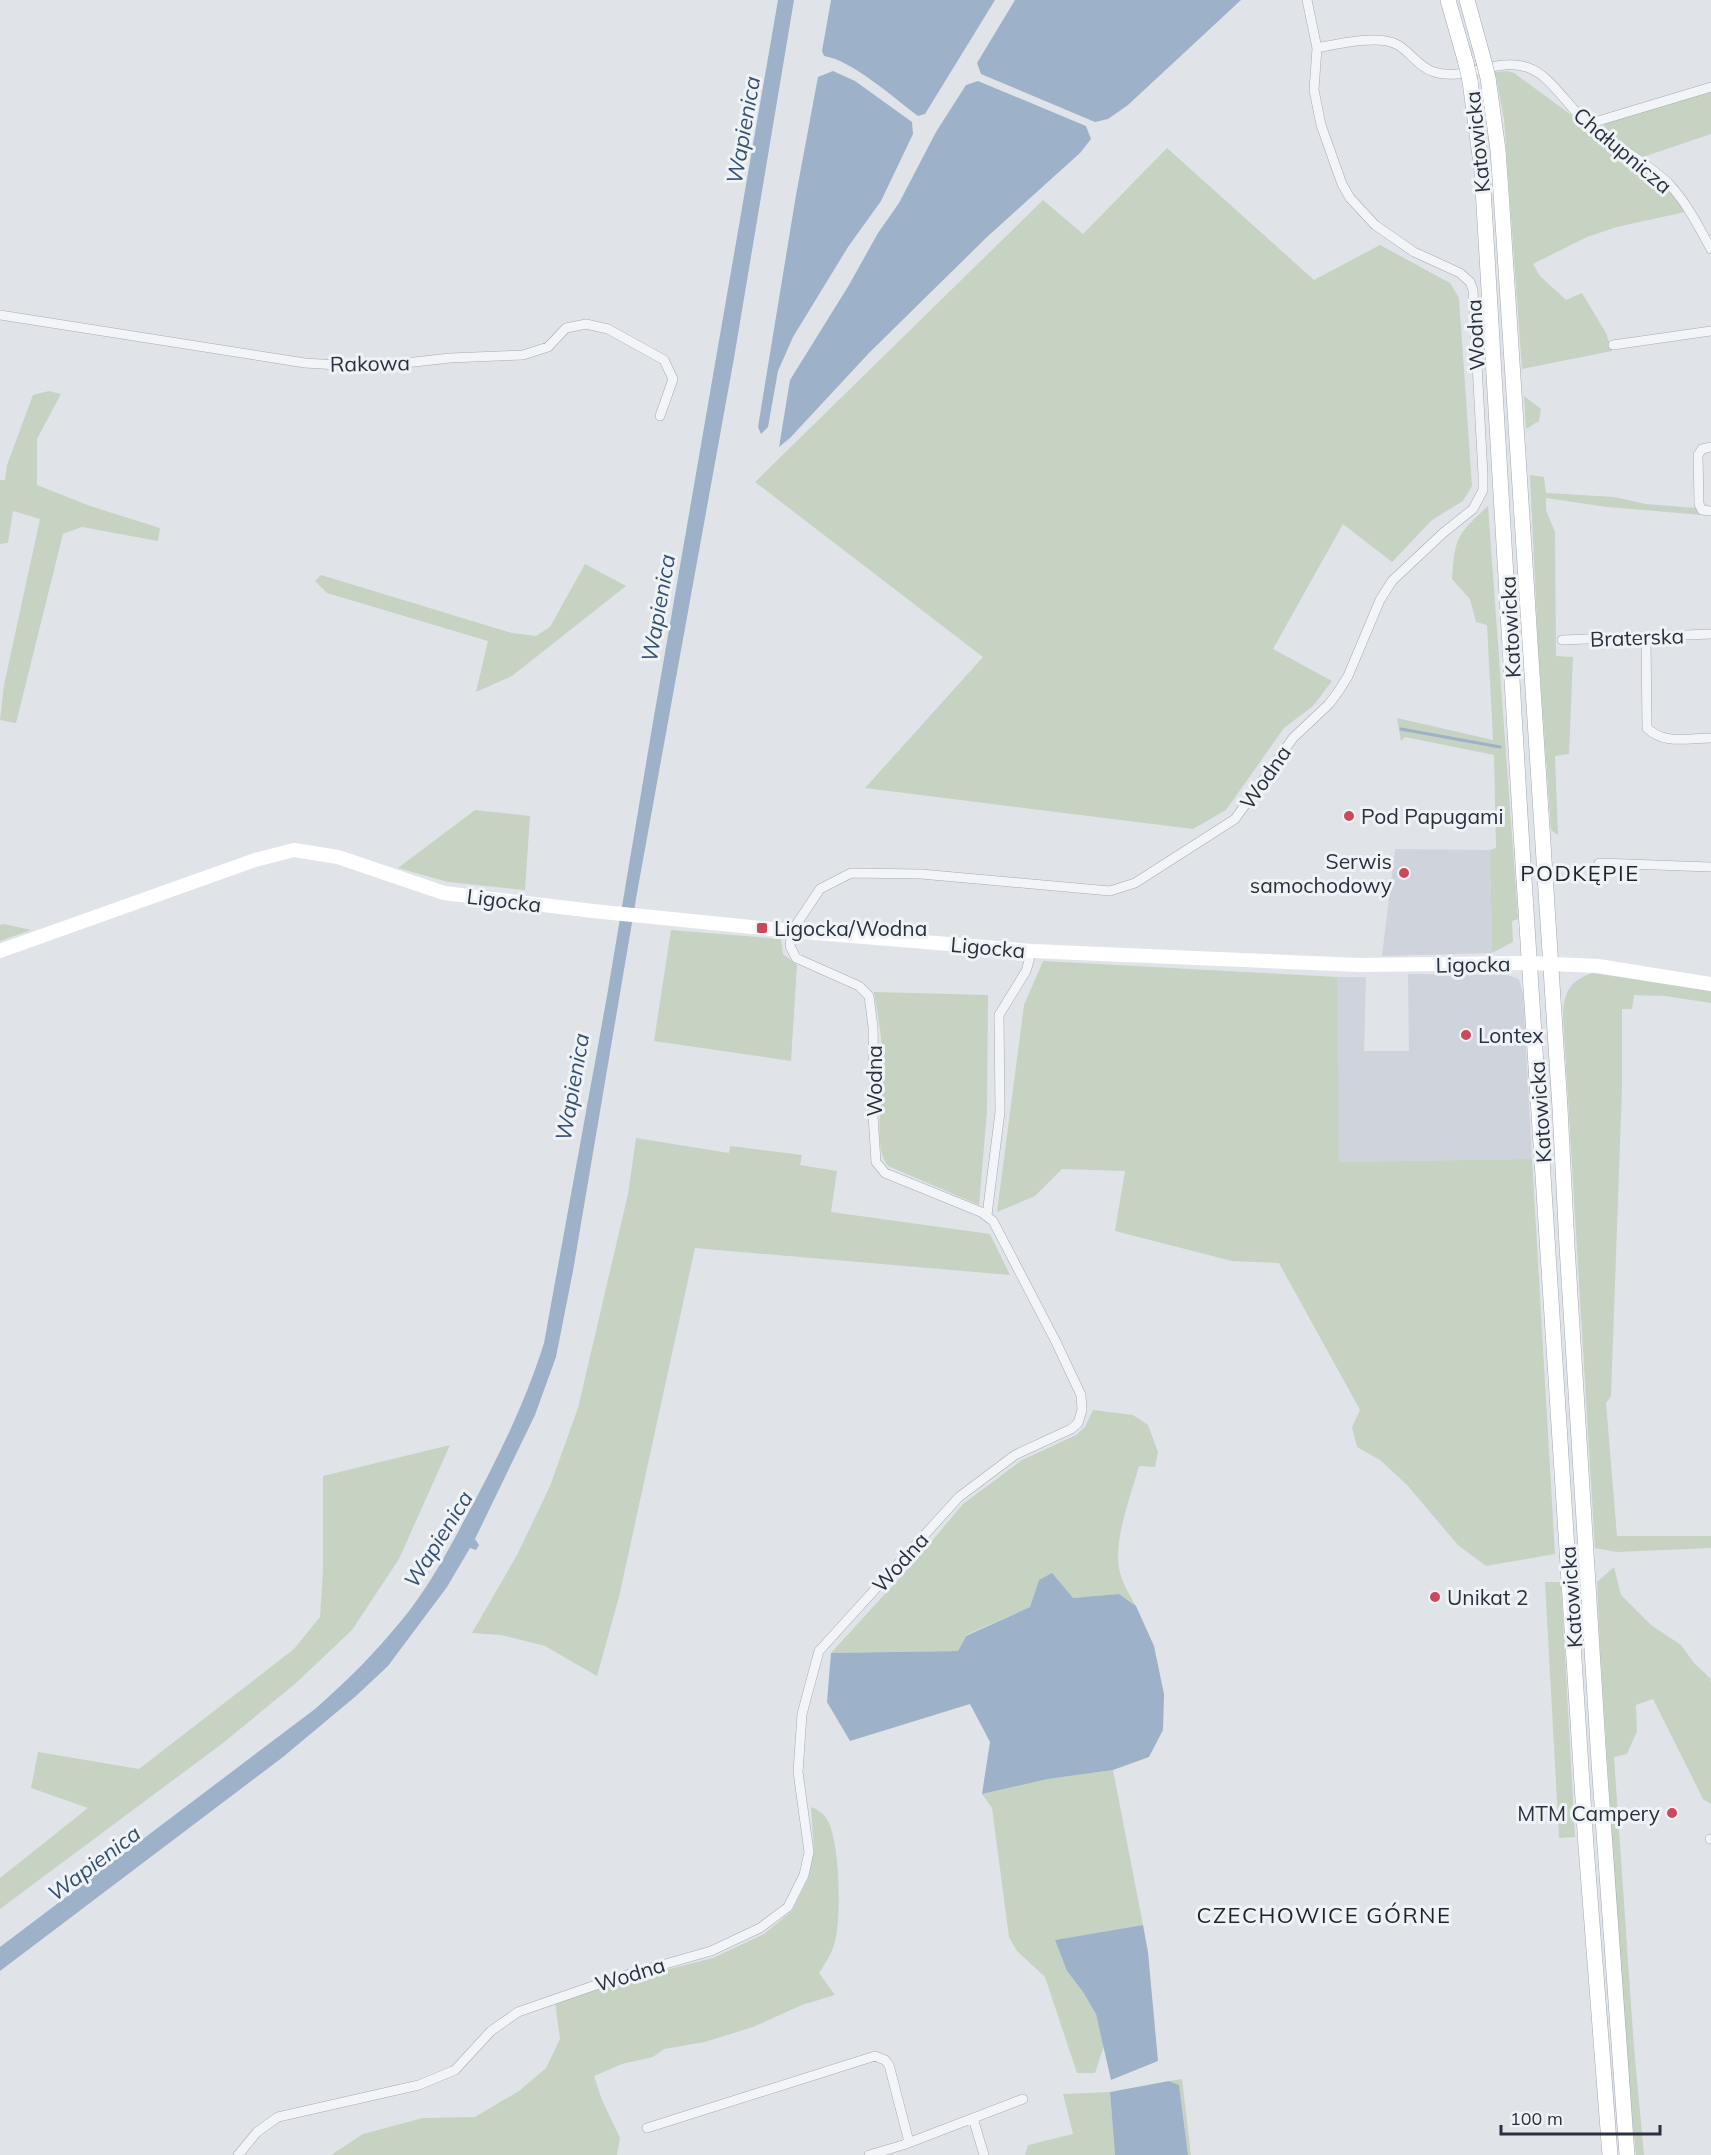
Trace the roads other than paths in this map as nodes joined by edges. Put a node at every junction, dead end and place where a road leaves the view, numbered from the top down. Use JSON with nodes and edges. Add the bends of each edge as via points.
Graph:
{"nodes":[{"id":1,"x":1307,"y":0,"type":"edge"},
{"id":2,"x":1448,"y":0,"type":"edge"},
{"id":3,"x":1467,"y":0,"type":"edge"},
{"id":4,"x":1317,"y":48,"type":"junction"},
{"id":5,"x":1711,"y":87,"type":"edge"},
{"id":6,"x":1588,"y":124,"type":"junction"},
{"id":7,"x":1711,"y":249,"type":"edge"},
{"id":8,"x":0,"y":315,"type":"edge"},
{"id":9,"x":1711,"y":331,"type":"edge"},
{"id":10,"x":1613,"y":345,"type":"dead end"},
{"id":11,"x":660,"y":416,"type":"dead end"},
{"id":12,"x":1711,"y":447,"type":"edge"},
{"id":13,"x":1711,"y":511,"type":"edge"},
{"id":14,"x":1711,"y":634,"type":"edge"},
{"id":15,"x":1646,"y":637,"type":"junction"},
{"id":16,"x":1562,"y":640,"type":"dead end"},
{"id":17,"x":1711,"y":738,"type":"edge"},
{"id":18,"x":1599,"y":863,"type":"dead end"},
{"id":19,"x":1711,"y":867,"type":"edge"},
{"id":20,"x":792,"y":931,"type":"junction"},
{"id":21,"x":0,"y":951,"type":"edge"},
{"id":22,"x":1032,"y":951,"type":"junction"},
{"id":23,"x":1530,"y":963,"type":"junction"},
{"id":24,"x":1550,"y":963,"type":"junction"},
{"id":25,"x":1711,"y":984,"type":"edge"},
{"id":26,"x":987,"y":1215,"type":"junction"},
{"id":27,"x":1023,"y":2099,"type":"dead end"},
{"id":28,"x":973,"y":2118,"type":"junction"},
{"id":29,"x":647,"y":2128,"type":"dead end"},
{"id":30,"x":909,"y":2142,"type":"junction"},
{"id":31,"x":238,"y":2155,"type":"edge"},
{"id":32,"x":869,"y":2155,"type":"edge"},
{"id":33,"x":984,"y":2155,"type":"edge"},
{"id":34,"x":1610,"y":2155,"type":"edge"},
{"id":35,"x":1627,"y":2155,"type":"edge"}],
"edges":[{"from":1,"to":4,"type":"street","name":"Wodna"},
{"from":2,"to":23,"type":"main road","name":"Katowicka","bridge":true,"via":[[1470,81],[1482,171]]},
{"from":3,"to":24,"type":"main road","name":"Katowicka","bridge":true,"via":[[1488,78],[1498,150]]},
{"from":4,"to":6,"type":"street","name":"Chałupnicza","via":[[1383,40],[1397,44],[1433,72],[1451,74],[1497,65],[1529,68],[1544,76]]},
{"from":4,"to":20,"type":"street","name":"Wodna","via":[[1314,90],[1321,125],[1350,198],[1375,225],[1414,252],[1460,273],[1473,290],[1483,490],[1473,509],[1392,581],[1338,692],[1293,738],[1235,819],[1136,883],[1110,891],[921,874],[851,873],[820,889]]},
{"from":5,"to":6,"type":"street"},
{"from":6,"to":7,"type":"street","name":"Chałupnicza","via":[[1670,185]]},
{"from":8,"to":11,"type":"street","name":"Rakowa","via":[[304,363],[370,368],[450,358],[523,355],[548,347],[566,328],[586,324],[608,329],[664,360],[673,379]]},
{"from":9,"to":10,"type":"street"},
{"from":12,"to":13,"type":"street","via":[[1702,449],[1698,455],[1699,504],[1702,510]]},
{"from":14,"to":15,"type":"street","name":"Braterska"},
{"from":15,"to":16,"type":"street","name":"Braterska"},
{"from":15,"to":17,"type":"street","via":[[1647,728],[1665,739]]},
{"from":18,"to":19,"type":"street"},
{"from":20,"to":21,"type":"street","name":"Ligocka","via":[[444,893],[338,857],[294,850],[255,860]]},
{"from":20,"to":22,"type":"street","name":"Ligocka"},
{"from":20,"to":26,"type":"street","name":"Wodna","via":[[790,946],[796,958],[859,986],[869,996],[876,1162],[885,1173]]},
{"from":22,"to":23,"type":"street","name":"Ligocka","via":[[1360,965]]},
{"from":22,"to":26,"type":"street","via":[[1026,971],[999,1015],[1000,1112]]},
{"from":23,"to":24,"type":"street","name":"Ligocka"},
{"from":23,"to":34,"type":"main road","name":"Katowicka","via":[[1587,1858]]},
{"from":24,"to":25,"type":"street","name":"Ligocka","via":[[1613,968]]},
{"from":24,"to":35,"type":"main road","name":"Katowicka"},
{"from":26,"to":31,"type":"street","name":"Wodna","via":[[1046,1322],[1081,1395],[1082,1410],[1078,1423],[1071,1429],[1015,1455],[959,1497],[819,1651],[802,1714],[798,1772],[809,1852],[804,1875],[788,1907],[760,1928],[711,1951],[518,2012],[491,2031],[455,2070],[419,2085],[278,2117],[257,2132]]},
{"from":27,"to":28,"type":"street"},
{"from":28,"to":30,"type":"street"},
{"from":28,"to":33,"type":"street"},
{"from":29,"to":30,"type":"street","via":[[875,2056],[889,2065]]},
{"from":30,"to":32,"type":"street"}]}
